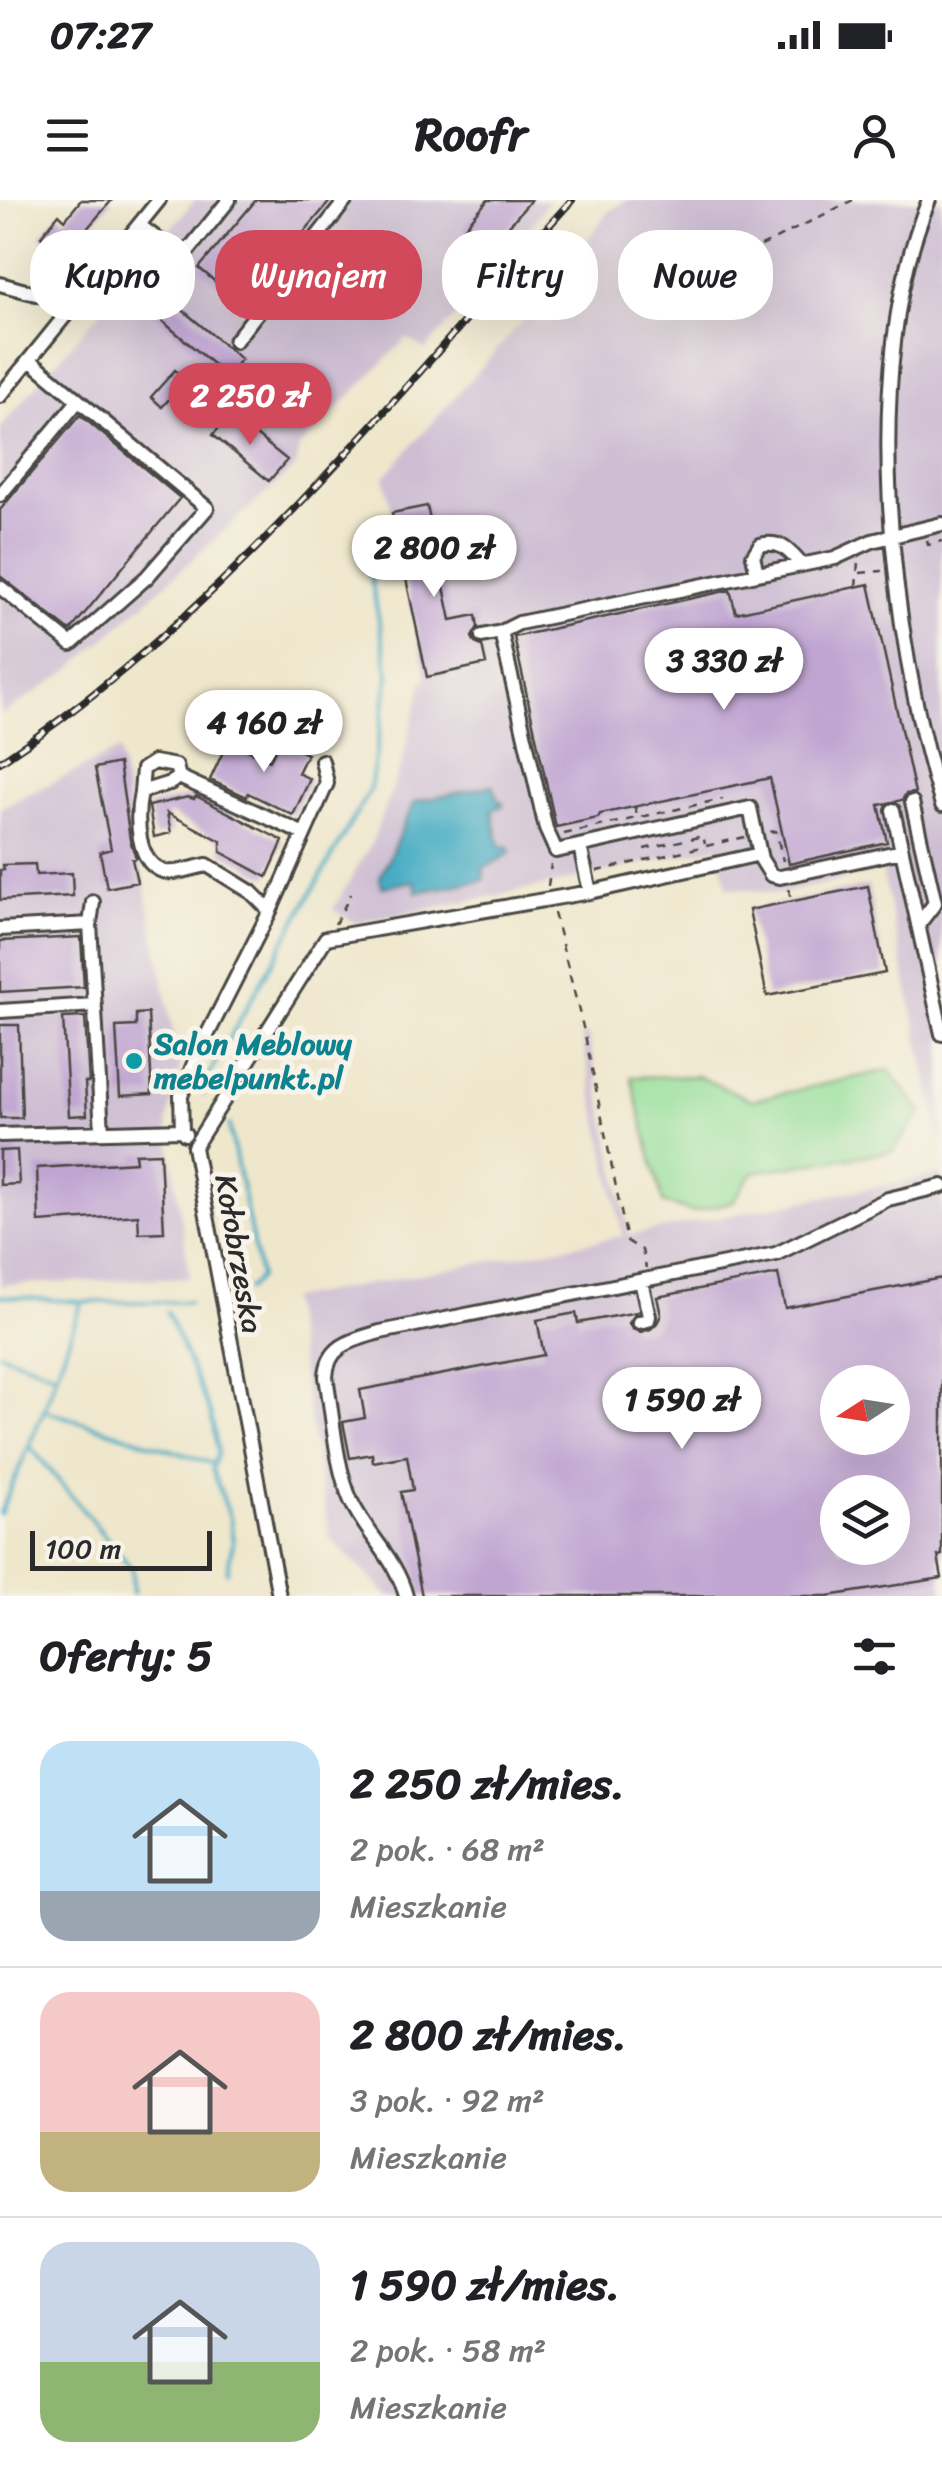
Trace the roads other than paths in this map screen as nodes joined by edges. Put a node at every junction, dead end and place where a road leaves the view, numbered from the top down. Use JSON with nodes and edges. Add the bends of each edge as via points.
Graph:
{"nodes":[{"id":1,"x":159,"y":200,"type":"edge"},
{"id":2,"x":229,"y":200,"type":"edge"},
{"id":3,"x":346,"y":200,"type":"edge"},
{"id":4,"x":929,"y":200,"type":"edge"},
{"id":5,"x":139,"y":225,"type":"junction"},
{"id":6,"x":135,"y":230,"type":"edge"},
{"id":7,"x":0,"y":284,"type":"edge"},
{"id":8,"x":30,"y":292,"type":"edge"},
{"id":9,"x":63,"y":320,"type":"edge"},
{"id":10,"x":235,"y":341,"type":"dead end"},
{"id":11,"x":30,"y":360,"type":"junction"},
{"id":12,"x":0,"y":396,"type":"edge"},
{"id":13,"x":78,"y":401,"type":"junction"},
{"id":14,"x":0,"y":495,"type":"edge"},
{"id":15,"x":942,"y":524,"type":"edge"},
{"id":16,"x":893,"y":535,"type":"junction"},
{"id":17,"x":802,"y":565,"type":"junction"},
{"id":18,"x":757,"y":574,"type":"junction"},
{"id":19,"x":0,"y":587,"type":"edge"},
{"id":20,"x":501,"y":632,"type":"junction"},
{"id":21,"x":482,"y":636,"type":"dead end"},
{"id":22,"x":322,"y":761,"type":"dead end"},
{"id":23,"x":179,"y":776,"type":"junction"},
{"id":24,"x":141,"y":792,"type":"junction"},
{"id":25,"x":912,"y":802,"type":"dead end"},
{"id":26,"x":942,"y":804,"type":"edge"},
{"id":27,"x":893,"y":810,"type":"dead end"},
{"id":28,"x":304,"y":834,"type":"junction"},
{"id":29,"x":580,"y":846,"type":"junction"},
{"id":30,"x":902,"y":852,"type":"junction"},
{"id":31,"x":760,"y":854,"type":"junction"},
{"id":32,"x":590,"y":892,"type":"junction"},
{"id":33,"x":93,"y":902,"type":"dead end"},
{"id":34,"x":270,"y":911,"type":"junction"},
{"id":35,"x":90,"y":924,"type":"junction"},
{"id":36,"x":918,"y":925,"type":"junction"},
{"id":37,"x":0,"y":928,"type":"edge"},
{"id":38,"x":937,"y":987,"type":"edge"},
{"id":39,"x":94,"y":1005,"type":"junction"},
{"id":40,"x":0,"y":1011,"type":"edge"},
{"id":41,"x":942,"y":1034,"type":"edge"},
{"id":42,"x":182,"y":1130,"type":"junction"},
{"id":43,"x":102,"y":1132,"type":"junction"},
{"id":44,"x":0,"y":1134,"type":"edge"},
{"id":45,"x":194,"y":1147,"type":"junction"},
{"id":46,"x":942,"y":1186,"type":"edge"},
{"id":47,"x":645,"y":1280,"type":"junction"},
{"id":48,"x":640,"y":1322,"type":"dead end"},
{"id":49,"x":278,"y":1596,"type":"edge"},
{"id":50,"x":406,"y":1596,"type":"edge"}],
"edges":[{"from":1,"to":5,"type":"street"},
{"from":2,"to":5,"type":"street","via":[[182,258]]},
{"from":3,"to":10,"type":"street"},
{"from":4,"to":16,"type":"street","via":[[915,232],[899,309],[890,433]]},
{"from":5,"to":6,"type":"street"},
{"from":7,"to":8,"type":"street"},
{"from":9,"to":11,"type":"street"},
{"from":11,"to":12,"type":"street"},
{"from":11,"to":13,"type":"street"},
{"from":13,"to":14,"type":"street"},
{"from":13,"to":19,"type":"street","via":[[207,508],[147,577],[71,644]]},
{"from":15,"to":16,"type":"street"},
{"from":16,"to":17,"type":"street"},
{"from":16,"to":26,"type":"street","via":[[900,621]]},
{"from":17,"to":18,"type":"street"},
{"from":17,"to":18,"type":"street","via":[[774,542],[760,545],[753,556]]},
{"from":18,"to":20,"type":"street","via":[[518,622]]},
{"from":20,"to":21,"type":"street"},
{"from":20,"to":29,"type":"street","via":[[546,829],[556,851]]},
{"from":22,"to":28,"type":"street","via":[[327,783]]},
{"from":23,"to":24,"type":"street"},
{"from":23,"to":24,"type":"street","via":[[176,766],[154,762],[143,769]]},
{"from":23,"to":28,"type":"street"},
{"from":24,"to":34,"type":"street","via":[[136,812],[153,866],[169,873],[207,865]]},
{"from":25,"to":36,"type":"street","via":[[935,903]]},
{"from":27,"to":30,"type":"street"},
{"from":28,"to":34,"type":"street"},
{"from":29,"to":31,"type":"street","via":[[750,808]]},
{"from":29,"to":32,"type":"street"},
{"from":30,"to":31,"type":"street","via":[[780,877],[771,875]]},
{"from":30,"to":36,"type":"street"},
{"from":31,"to":32,"type":"street"},
{"from":32,"to":45,"type":"street","name":"Kołobrzeska","via":[[326,938]]},
{"from":33,"to":35,"type":"street"},
{"from":34,"to":42,"type":"street","via":[[186,1082]]},
{"from":35,"to":37,"type":"street"},
{"from":35,"to":39,"type":"street"},
{"from":36,"to":38,"type":"street"},
{"from":38,"to":41,"type":"street"},
{"from":39,"to":40,"type":"street"},
{"from":39,"to":43,"type":"street"},
{"from":42,"to":43,"type":"street"},
{"from":42,"to":45,"type":"street"},
{"from":43,"to":44,"type":"street"},
{"from":45,"to":49,"type":"street","name":"Kołobrzeska"},
{"from":46,"to":47,"type":"street","via":[[888,1198],[776,1254]]},
{"from":47,"to":48,"type":"street","via":[[650,1316]]},
{"from":47,"to":50,"type":"street","via":[[380,1332],[331,1354],[326,1377],[345,1481],[400,1574]]}]}
